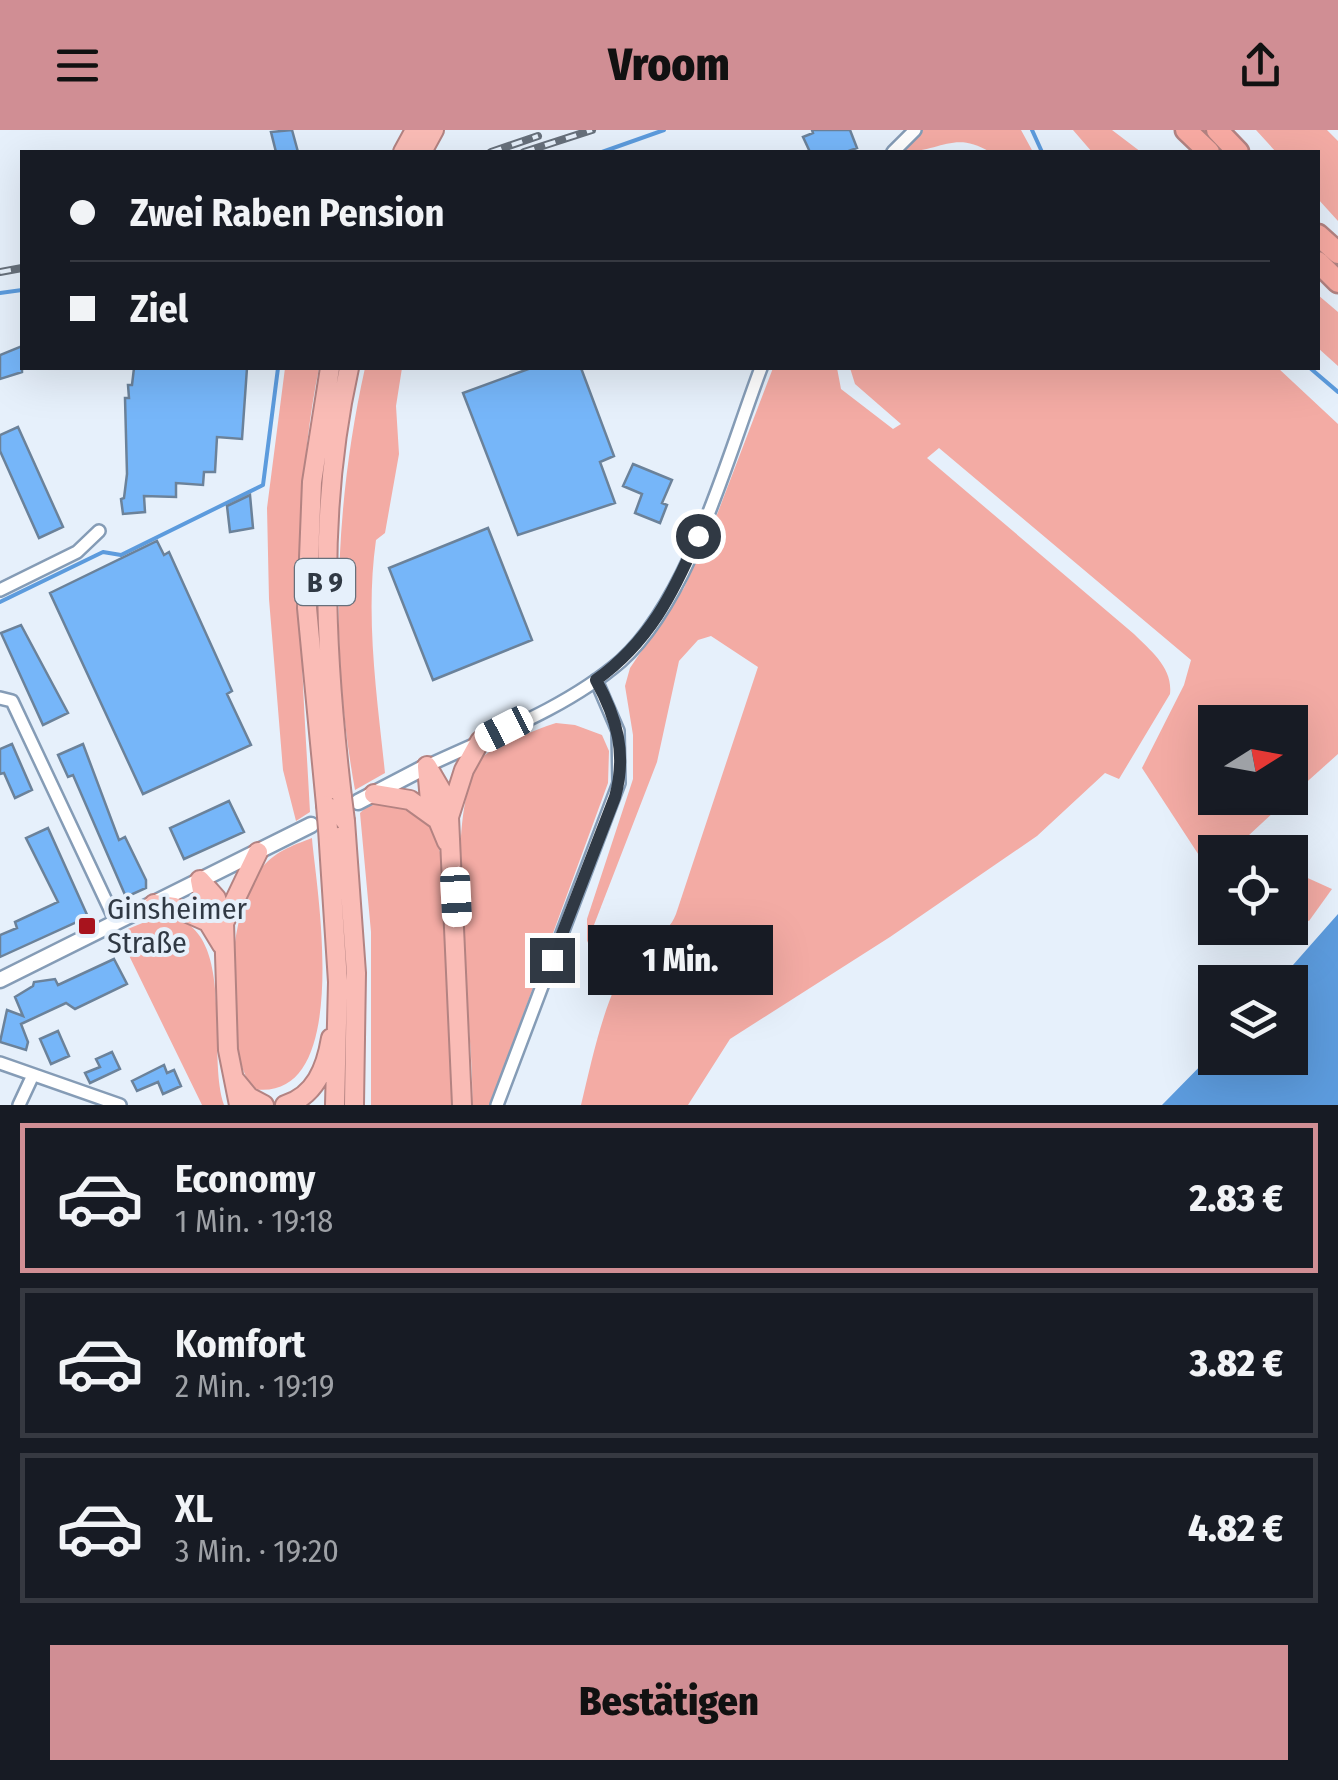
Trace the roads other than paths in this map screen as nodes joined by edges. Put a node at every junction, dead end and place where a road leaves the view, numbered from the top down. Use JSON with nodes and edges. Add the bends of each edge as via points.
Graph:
{"nodes":[{"id":1,"x":915,"y":130,"type":"edge"},
{"id":2,"x":1186,"y":130,"type":"edge"},
{"id":3,"x":1217,"y":130,"type":"edge"},
{"id":4,"x":895,"y":150,"type":"edge"},
{"id":5,"x":1207,"y":150,"type":"edge"},
{"id":6,"x":1236,"y":150,"type":"edge"},
{"id":7,"x":1320,"y":264,"type":"edge"},
{"id":8,"x":1338,"y":282,"type":"edge"},
{"id":9,"x":330,"y":370,"type":"edge"},
{"id":10,"x":348,"y":370,"type":"edge"},
{"id":11,"x":760,"y":370,"type":"edge"},
{"id":12,"x":99,"y":531,"type":"dead end"},
{"id":13,"x":0,"y":590,"type":"edge"},
{"id":14,"x":596,"y":680,"type":"junction"},
{"id":15,"x":4,"y":698,"type":"edge"},
{"id":16,"x":480,"y":741,"type":"junction"},
{"id":17,"x":427,"y":766,"type":"junction"},
{"id":18,"x":350,"y":799,"type":"junction"},
{"id":19,"x":442,"y":818,"type":"junction"},
{"id":20,"x":328,"y":825,"type":"junction"},
{"id":21,"x":258,"y":852,"type":"junction"},
{"id":22,"x":200,"y":880,"type":"junction"},
{"id":23,"x":154,"y":904,"type":"junction"},
{"id":24,"x":116,"y":922,"type":"junction"},
{"id":25,"x":216,"y":923,"type":"junction"},
{"id":26,"x":0,"y":980,"type":"edge"},
{"id":27,"x":338,"y":998,"type":"junction"},
{"id":28,"x":0,"y":1063,"type":"edge"},
{"id":29,"x":232,"y":1074,"type":"junction"},
{"id":30,"x":33,"y":1075,"type":"junction"},
{"id":31,"x":20,"y":1105,"type":"edge"},
{"id":32,"x":120,"y":1105,"type":"edge"},
{"id":33,"x":238,"y":1105,"type":"edge"},
{"id":34,"x":264,"y":1105,"type":"edge"},
{"id":35,"x":285,"y":1105,"type":"edge"},
{"id":36,"x":335,"y":1105,"type":"edge"},
{"id":37,"x":358,"y":1105,"type":"edge"},
{"id":38,"x":462,"y":1105,"type":"edge"},
{"id":39,"x":497,"y":1105,"type":"edge"}],
"edges":[{"from":1,"to":4,"type":"street"},
{"from":2,"to":5,"type":"highway"},
{"from":3,"to":6,"type":"highway"},
{"from":7,"to":8,"type":"highway"},
{"from":9,"to":18,"type":"highway","number":"B 9","via":[[312,482],[308,591]]},
{"from":10,"to":18,"type":"highway","number":"B 9","via":[[333,450],[325,560],[328,660]]},
{"from":11,"to":14,"type":"street","via":[[673,593],[644,638]]},
{"from":12,"to":13,"type":"street","via":[[77,552]]},
{"from":14,"to":16,"type":"street"},
{"from":14,"to":39,"type":"street","via":[[616,721],[619,783]]},
{"from":15,"to":24,"type":"street"},
{"from":16,"to":17,"type":"street"},
{"from":16,"to":19,"type":"highway"},
{"from":17,"to":18,"type":"street"},
{"from":17,"to":19,"type":"highway","via":[[427,786]]},
{"from":18,"to":19,"type":"highway","via":[[410,800]]},
{"from":18,"to":20,"type":"highway","number":"B 9","bridge":true},
{"from":19,"to":38,"type":"highway","via":[[450,848]]},
{"from":20,"to":21,"type":"street"},
{"from":20,"to":27,"type":"highway","number":"B 9"},
{"from":20,"to":37,"type":"highway","number":"B 9","via":[[353,914]]},
{"from":21,"to":22,"type":"street"},
{"from":21,"to":25,"type":"highway"},
{"from":22,"to":23,"type":"street"},
{"from":22,"to":25,"type":"highway","via":[[216,898]]},
{"from":23,"to":24,"type":"street"},
{"from":23,"to":25,"type":"highway"},
{"from":24,"to":26,"type":"street"},
{"from":25,"to":29,"type":"highway","via":[[224,949]]},
{"from":27,"to":35,"type":"highway","via":[[317,1082],[304,1098]]},
{"from":27,"to":36,"type":"highway","number":"B 9"},
{"from":28,"to":30,"type":"street"},
{"from":29,"to":33,"type":"highway"},
{"from":29,"to":34,"type":"highway","via":[[241,1090]]},
{"from":30,"to":31,"type":"street"},
{"from":30,"to":32,"type":"street"}]}
